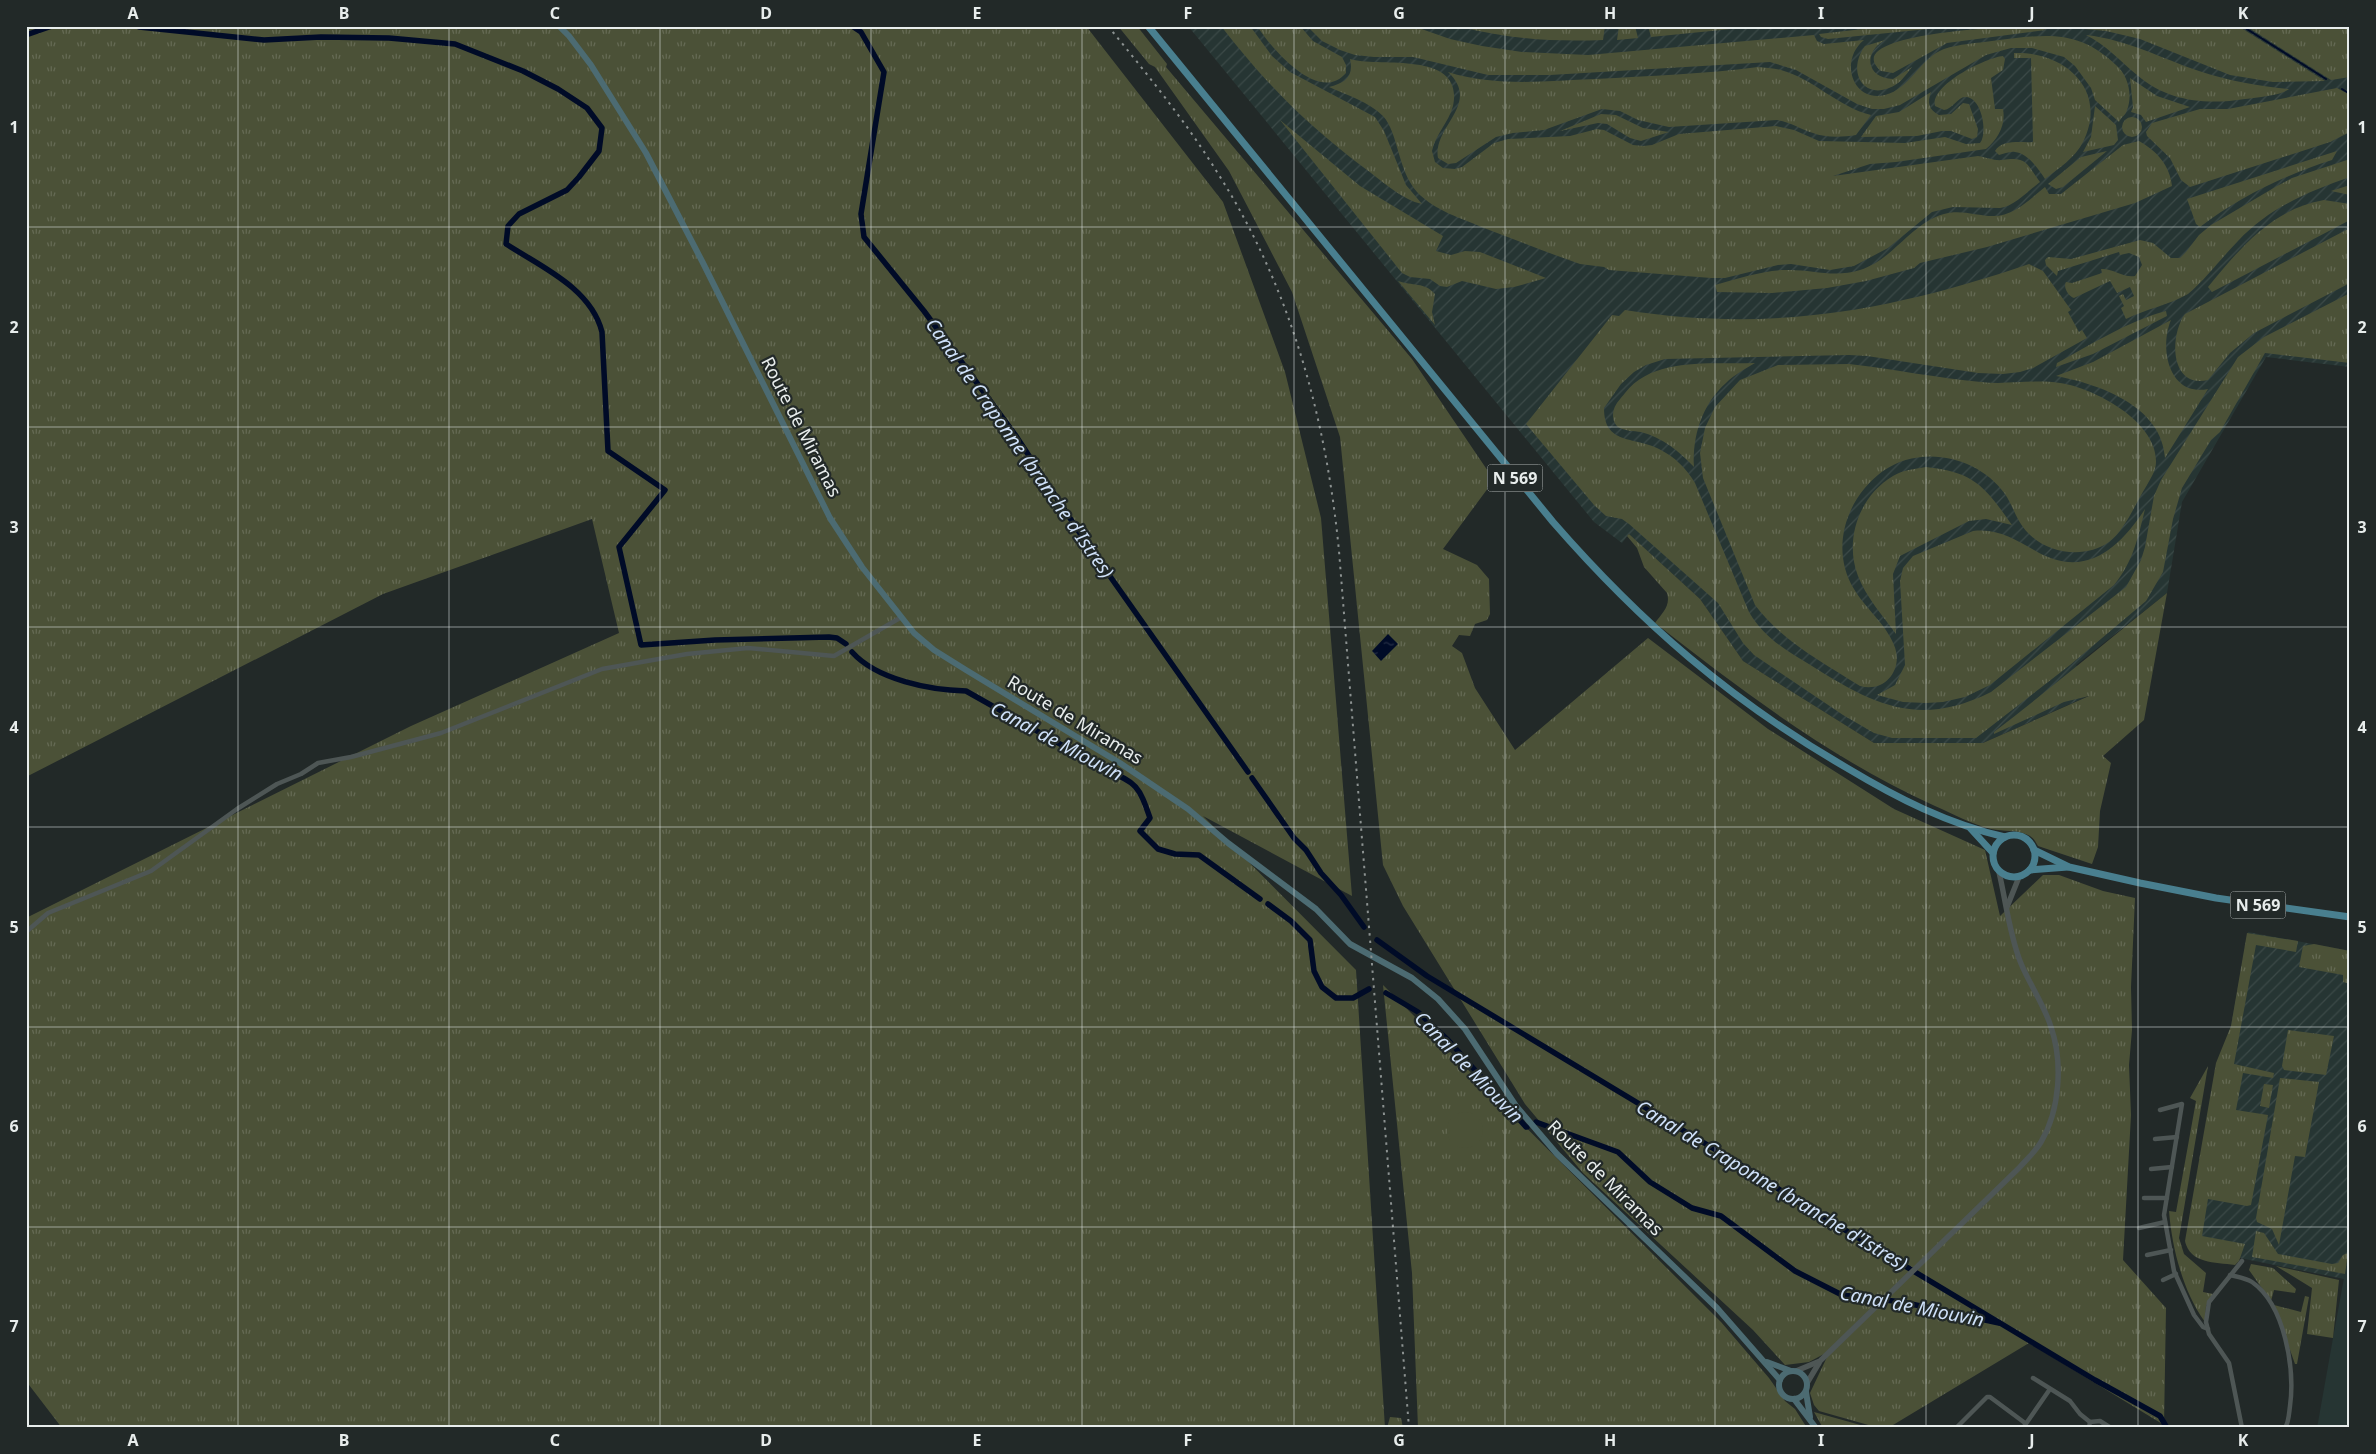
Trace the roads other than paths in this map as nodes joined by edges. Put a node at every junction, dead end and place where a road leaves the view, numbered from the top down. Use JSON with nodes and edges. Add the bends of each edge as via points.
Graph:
{"nodes":[{"id":1,"x":560,"y":26,"type":"edge"},
{"id":2,"x":1148,"y":26,"type":"edge"},
{"id":3,"x":900,"y":618,"type":"junction"},
{"id":4,"x":1971,"y":829,"type":"junction"},
{"id":5,"x":2005,"y":837,"type":"junction"},
{"id":6,"x":2034,"y":850,"type":"junction"},
{"id":7,"x":1993,"y":853,"type":"junction"},
{"id":8,"x":2069,"y":867,"type":"junction"},
{"id":9,"x":2030,"y":870,"type":"junction"},
{"id":10,"x":1999,"y":872,"type":"junction"},
{"id":11,"x":2019,"y":877,"type":"junction"},
{"id":12,"x":2008,"y":907,"type":"junction"},
{"id":13,"x":2350,"y":917,"type":"edge"},
{"id":14,"x":26,"y":932,"type":"edge"},
{"id":15,"x":2160,"y":1110,"type":"dead end"},
{"id":16,"x":2177,"y":1137,"type":"junction"},
{"id":17,"x":2155,"y":1139,"type":"dead end"},
{"id":18,"x":2172,"y":1167,"type":"junction"},
{"id":19,"x":2151,"y":1169,"type":"dead end"},
{"id":20,"x":2144,"y":1198,"type":"dead end"},
{"id":21,"x":2167,"y":1198,"type":"junction"},
{"id":22,"x":2165,"y":1222,"type":"junction"},
{"id":23,"x":2139,"y":1228,"type":"dead end"},
{"id":24,"x":2170,"y":1250,"type":"junction"},
{"id":25,"x":2147,"y":1255,"type":"dead end"},
{"id":26,"x":2242,"y":1262,"type":"dead end"},
{"id":27,"x":2176,"y":1274,"type":"junction"},
{"id":28,"x":2230,"y":1275,"type":"junction"},
{"id":29,"x":2163,"y":1280,"type":"dead end"},
{"id":30,"x":2208,"y":1329,"type":"junction"},
{"id":31,"x":1820,"y":1361,"type":"junction"},
{"id":32,"x":1765,"y":1362,"type":"junction"},
{"id":33,"x":1794,"y":1371,"type":"junction"},
{"id":34,"x":2033,"y":1378,"type":"dead end"},
{"id":35,"x":1780,"y":1380,"type":"junction"},
{"id":36,"x":1808,"y":1383,"type":"junction"},
{"id":37,"x":2050,"y":1389,"type":"junction"},
{"id":38,"x":1806,"y":1392,"type":"junction"},
{"id":39,"x":1794,"y":1399,"type":"junction"},
{"id":40,"x":1810,"y":1418,"type":"junction"},
{"id":41,"x":2090,"y":1422,"type":"junction"},
{"id":42,"x":2024,"y":1425,"type":"edge"},
{"id":43,"x":1816,"y":1428,"type":"edge"},
{"id":44,"x":1956,"y":1428,"type":"edge"},
{"id":45,"x":2089,"y":1428,"type":"edge"},
{"id":46,"x":2110,"y":1428,"type":"edge"},
{"id":47,"x":2242,"y":1428,"type":"edge"},
{"id":48,"x":2285,"y":1428,"type":"edge"}],
"edges":[{"from":1,"to":3,"type":"main road","name":"Route de Miramas","via":[[591,65],[646,153],[830,518]]},
{"from":2,"to":4,"type":"main road","number":"N 569","via":[[1517,480],[1627,602],[1706,673],[1788,733],[1907,801]]},
{"from":3,"to":14,"type":"street","via":[[834,656],[748,648],[687,654],[602,669],[441,733],[318,763],[277,784],[151,871],[48,913]]},
{"from":3,"to":32,"type":"main road","name":"Route de Miramas","via":[[934,650],[1120,763],[1188,809],[1316,909],[1350,944],[1412,978],[1438,999],[1465,1029],[1516,1106],[1557,1154],[1718,1308]]},
{"from":4,"to":5,"type":"main road","number":"N 569"},
{"from":4,"to":7,"type":"main road","number":"N 569"},
{"from":5,"to":6,"type":"main road","via":[[2026,839]]},
{"from":5,"to":7,"type":"main road"},
{"from":6,"to":8,"type":"main road","number":"N 569"},
{"from":6,"to":9,"type":"main road"},
{"from":7,"to":10,"type":"main road","via":[[1992,860]]},
{"from":8,"to":9,"type":"main road","number":"N 569"},
{"from":8,"to":13,"type":"main road","number":"N 569","via":[[2166,889]]},
{"from":9,"to":11,"type":"main road"},
{"from":10,"to":11,"type":"main road"},
{"from":10,"to":12,"type":"street"},
{"from":11,"to":12,"type":"street"},
{"from":12,"to":31,"type":"street","via":[[2010,932],[2021,964],[2052,1028],[2058,1069],[2052,1113],[2041,1142],[2019,1168]]},
{"from":15,"to":16,"type":"street","via":[[2182,1104]]},
{"from":16,"to":17,"type":"street"},
{"from":16,"to":18,"type":"street"},
{"from":18,"to":19,"type":"street"},
{"from":18,"to":21,"type":"street"},
{"from":20,"to":21,"type":"street"},
{"from":21,"to":22,"type":"street"},
{"from":22,"to":23,"type":"street"},
{"from":22,"to":24,"type":"street"},
{"from":24,"to":25,"type":"street"},
{"from":24,"to":27,"type":"street"},
{"from":26,"to":28,"type":"street"},
{"from":27,"to":29,"type":"street"},
{"from":27,"to":30,"type":"street","via":[[2194,1315]]},
{"from":28,"to":30,"type":"street","via":[[2209,1302]]},
{"from":28,"to":48,"type":"street","via":[[2253,1282],[2270,1302],[2282,1330],[2290,1357],[2293,1386]]},
{"from":30,"to":47,"type":"street","via":[[2229,1363]]},
{"from":31,"to":33,"type":"street"},
{"from":31,"to":36,"type":"street"},
{"from":32,"to":33,"type":"main road","name":"Route de Miramas"},
{"from":32,"to":35,"type":"main road","name":"Route de Miramas"},
{"from":33,"to":35,"type":"main road","via":[[1786,1373]]},
{"from":33,"to":36,"type":"main road","via":[[1804,1375]]},
{"from":34,"to":37,"type":"street"},
{"from":35,"to":39,"type":"main road","via":[[1782,1393]]},
{"from":36,"to":38,"type":"main road"},
{"from":37,"to":41,"type":"street","via":[[2070,1401]]},
{"from":37,"to":42,"type":"street"},
{"from":38,"to":39,"type":"main road"},
{"from":38,"to":40,"type":"main road"},
{"from":39,"to":40,"type":"main road"},
{"from":40,"to":43,"type":"main road"},
{"from":41,"to":45,"type":"street"},
{"from":41,"to":46,"type":"street","via":[[2100,1420]]},
{"from":42,"to":44,"type":"street","via":[[1986,1397]]}]}
